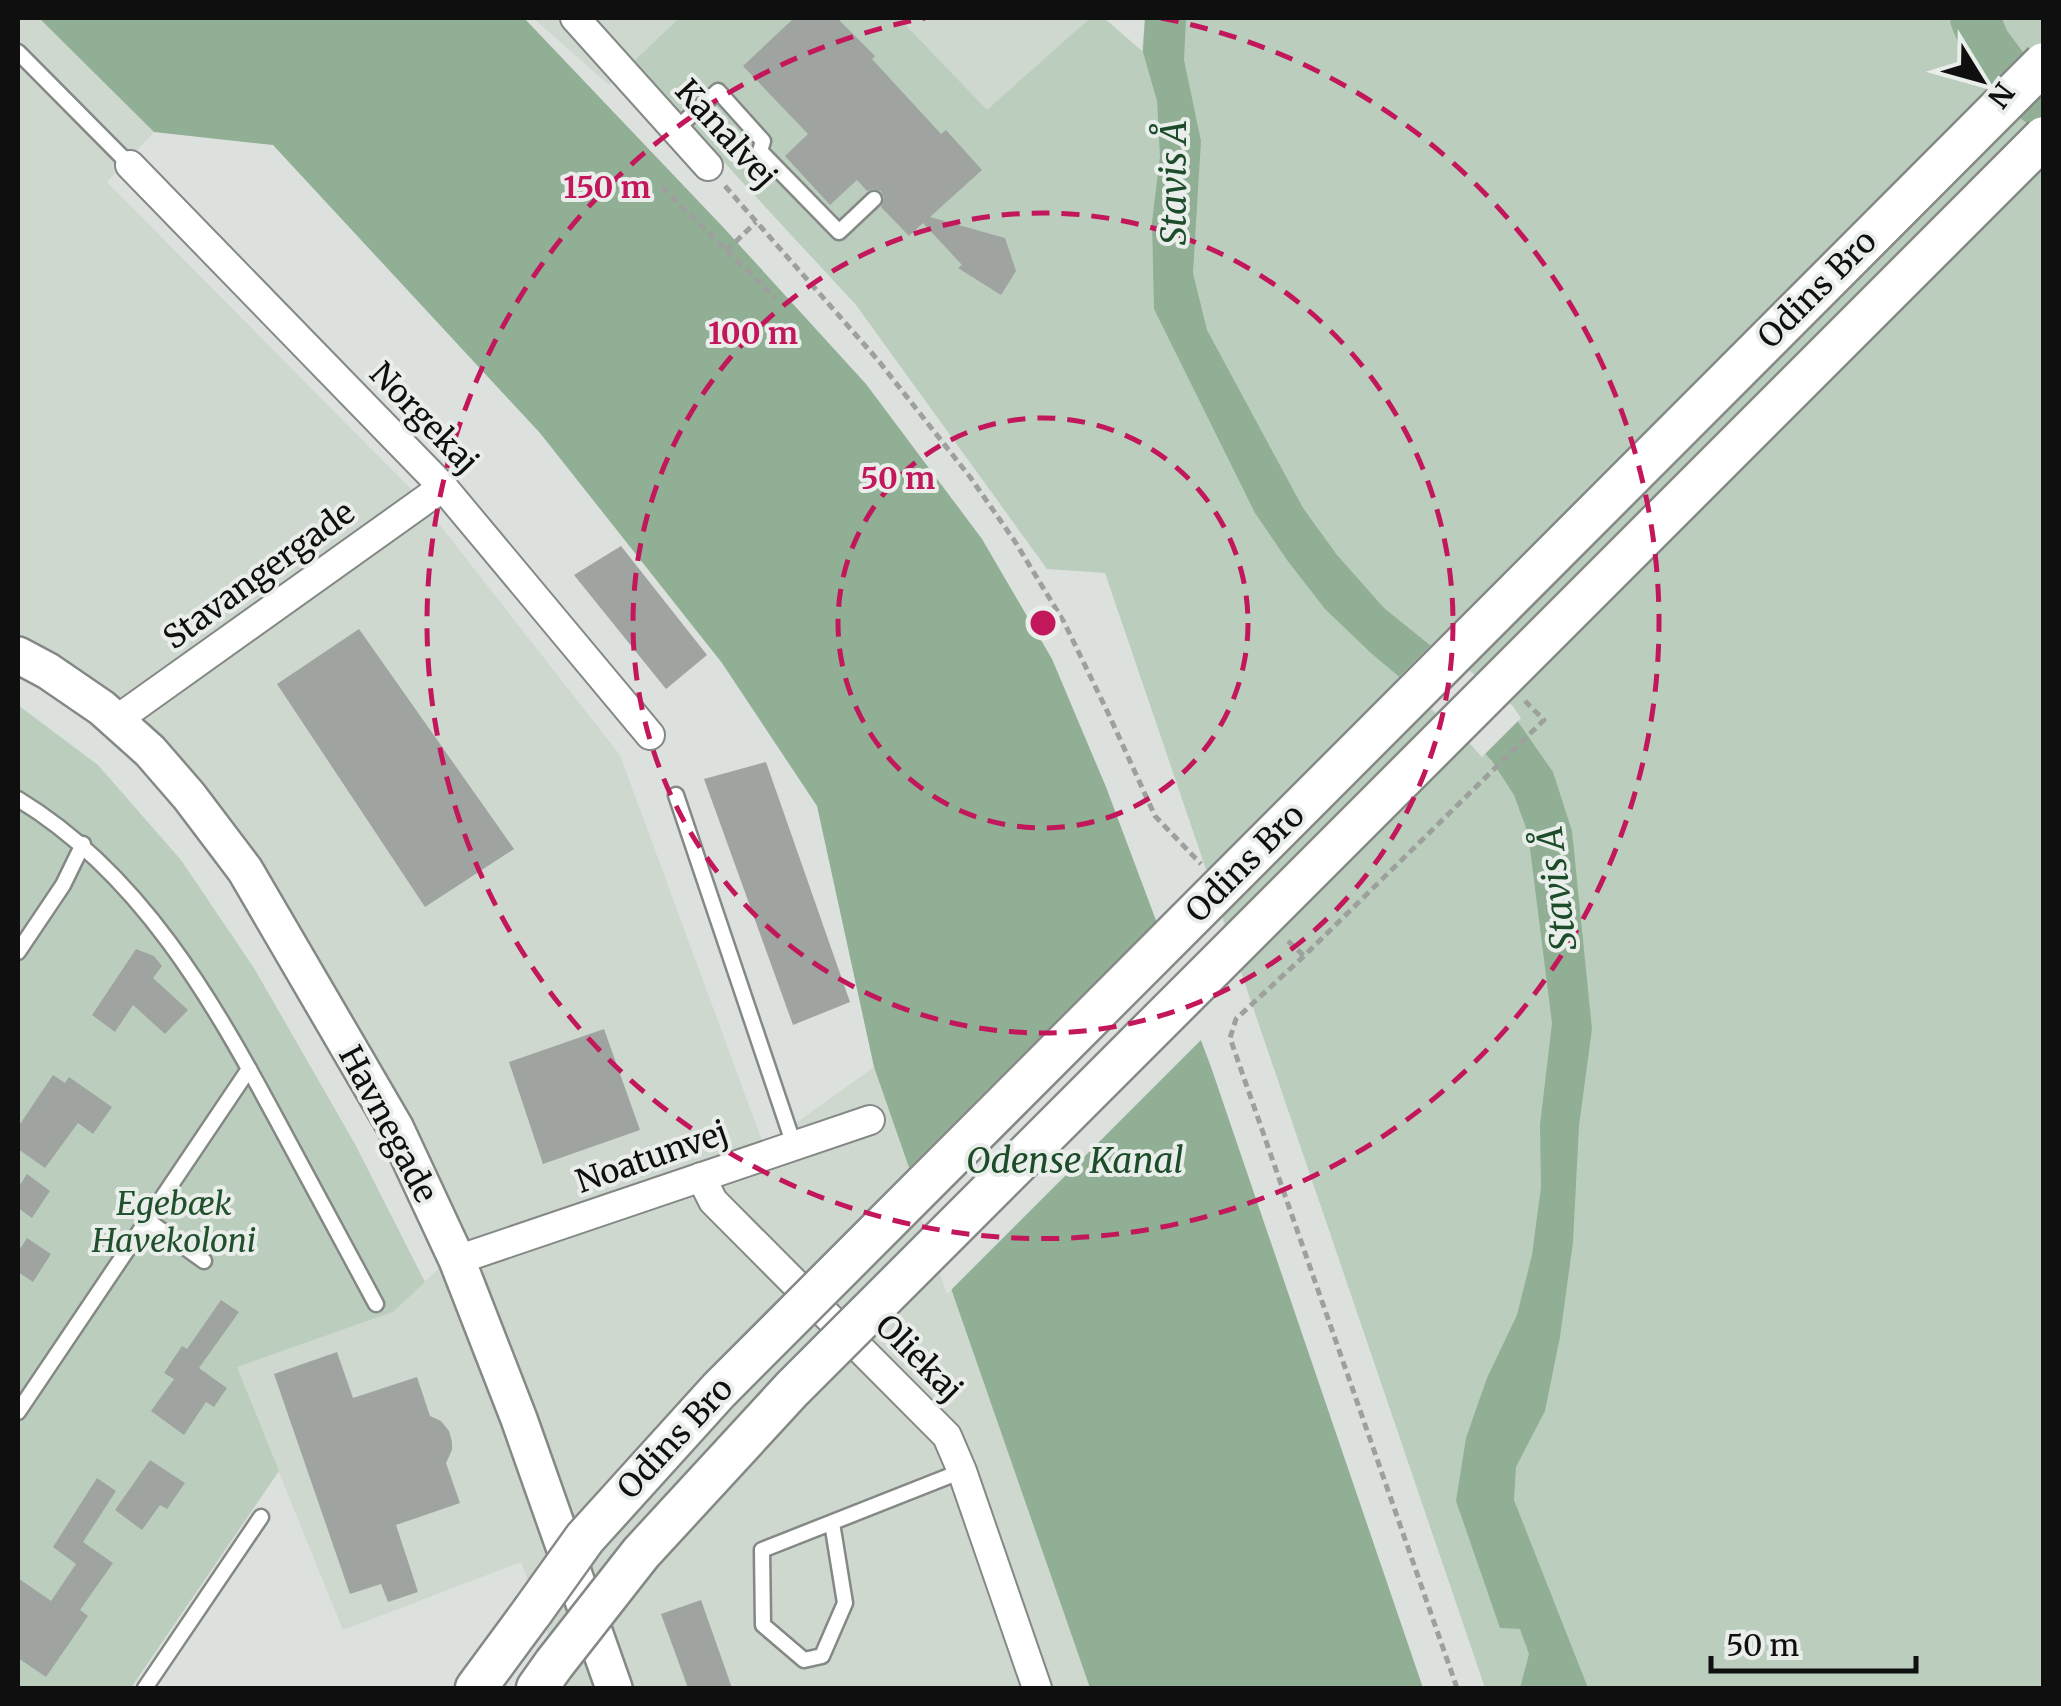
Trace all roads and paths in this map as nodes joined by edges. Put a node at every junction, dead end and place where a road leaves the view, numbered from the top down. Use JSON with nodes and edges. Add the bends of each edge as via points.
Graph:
{"nodes":[{"id":1,"x":575,"y":18,"type":"edge"},
{"id":2,"x":18,"y":52,"type":"edge"},
{"id":3,"x":2044,"y":63,"type":"edge"},
{"id":4,"x":675,"y":130,"type":"junction"},
{"id":5,"x":2044,"y":137,"type":"edge"},
{"id":6,"x":130,"y":165,"type":"joint"},
{"id":7,"x":708,"y":166,"type":"joint"},
{"id":8,"x":662,"y":188,"type":"dead end"},
{"id":9,"x":874,"y":199,"type":"dead end"},
{"id":10,"x":757,"y":221,"type":"junction"},
{"id":11,"x":726,"y":251,"type":"junction"},
{"id":12,"x":775,"y":298,"type":"dead end"},
{"id":13,"x":442,"y":486,"type":"junction"},
{"id":14,"x":18,"y":654,"type":"edge"},
{"id":15,"x":1524,"y":702,"type":"dead end"},
{"id":16,"x":115,"y":721,"type":"junction"},
{"id":17,"x":650,"y":735,"type":"dead end"},
{"id":18,"x":676,"y":795,"type":"dead end"},
{"id":19,"x":18,"y":798,"type":"edge"},
{"id":20,"x":83,"y":844,"type":"junction"},
{"id":21,"x":1200,"y":862,"type":"dead end"},
{"id":22,"x":1274,"y":929,"type":"dead end"},
{"id":23,"x":18,"y":952,"type":"edge"},
{"id":24,"x":1304,"y":956,"type":"junction"},
{"id":25,"x":249,"y":1069,"type":"junction"},
{"id":26,"x":870,"y":1120,"type":"dead end"},
{"id":27,"x":794,"y":1145,"type":"junction"},
{"id":28,"x":701,"y":1177,"type":"junction"},
{"id":29,"x":147,"y":1220,"type":"junction"},
{"id":30,"x":204,"y":1260,"type":"dead end"},
{"id":31,"x":457,"y":1260,"type":"junction"},
{"id":32,"x":376,"y":1304,"type":"dead end"},
{"id":33,"x":18,"y":1412,"type":"edge"},
{"id":34,"x":962,"y":1471,"type":"junction"},
{"id":35,"x":261,"y":1517,"type":"dead end"},
{"id":36,"x":832,"y":1523,"type":"junction"},
{"id":37,"x":545,"y":1676,"type":"edge"},
{"id":38,"x":144,"y":1688,"type":"edge"},
{"id":39,"x":476,"y":1688,"type":"edge"},
{"id":40,"x":614,"y":1688,"type":"edge"},
{"id":41,"x":1037,"y":1688,"type":"edge"},
{"id":42,"x":1457,"y":1688,"type":"edge"}],
"edges":[{"from":1,"to":4,"type":"street","name":"Kanalvej"},
{"from":2,"to":6,"type":"lane"},
{"from":3,"to":39,"type":"main road","name":"Odins Bro","bridge":true,"via":[[719,1390],[585,1538]]},
{"from":4,"to":7,"type":"street","name":"Kanalvej"},
{"from":4,"to":9,"type":"lane","via":[[718,91],[763,141],[760,151],[839,232]]},
{"from":5,"to":37,"type":"main road","name":"Odins Bro","bridge":true,"via":[[792,1389],[641,1553]]},
{"from":6,"to":13,"type":"street","name":"Norgekaj"},
{"from":7,"to":10,"type":"path","name":"Kanalvej"},
{"from":8,"to":11,"type":"path"},
{"from":10,"to":11,"type":"path"},
{"from":10,"to":21,"type":"path","name":"Kanalvej","via":[[970,477],[1014,540],[1064,622],[1154,816]]},
{"from":11,"to":12,"type":"path"},
{"from":13,"to":16,"type":"street","name":"Stavangergade"},
{"from":13,"to":17,"type":"street","name":"Norgekaj"},
{"from":14,"to":16,"type":"street","name":"Havnegade"},
{"from":15,"to":24,"type":"path","via":[[1544,720]]},
{"from":16,"to":31,"type":"street","name":"Havnegade","via":[[150,751],[245,870],[395,1127]]},
{"from":18,"to":27,"type":"lane"},
{"from":19,"to":20,"type":"lane"},
{"from":20,"to":23,"type":"lane"},
{"from":20,"to":25,"type":"lane","via":[[172,945]]},
{"from":22,"to":24,"type":"path"},
{"from":24,"to":42,"type":"path","via":[[1236,1019],[1230,1038]]},
{"from":25,"to":29,"type":"lane"},
{"from":25,"to":32,"type":"lane"},
{"from":26,"to":27,"type":"street","name":"Noatunvej"},
{"from":27,"to":28,"type":"street","name":"Noatunvej"},
{"from":28,"to":31,"type":"street","name":"Noatunvej"},
{"from":28,"to":34,"type":"street","name":"Oliekaj","via":[[713,1201],[947,1436]]},
{"from":29,"to":30,"type":"lane"},
{"from":29,"to":33,"type":"lane"},
{"from":31,"to":40,"type":"street","name":"Havnegade"},
{"from":34,"to":36,"type":"lane"},
{"from":34,"to":41,"type":"street","name":"Oliekaj"},
{"from":35,"to":38,"type":"lane"},
{"from":36,"to":36,"type":"lane","via":[[762,1550],[763,1625],[804,1660],[822,1656],[846,1603]]}]}
